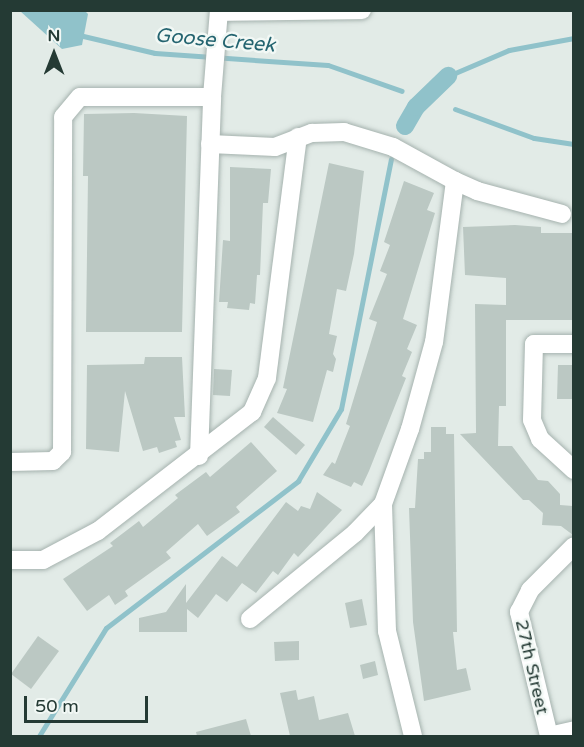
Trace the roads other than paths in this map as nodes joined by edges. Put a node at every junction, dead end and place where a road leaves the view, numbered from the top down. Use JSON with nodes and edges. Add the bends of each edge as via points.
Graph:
{"nodes":[{"id":1,"x":362,"y":10,"type":"edge"},
{"id":2,"x":219,"y":16,"type":"edge"},
{"id":3,"x":212,"y":93,"type":"junction"},
{"id":4,"x":298,"y":137,"type":"junction"},
{"id":5,"x":210,"y":144,"type":"junction"},
{"id":6,"x":455,"y":181,"type":"junction"},
{"id":7,"x":562,"y":214,"type":"dead end"},
{"id":8,"x":573,"y":344,"type":"edge"},
{"id":9,"x":199,"y":456,"type":"junction"},
{"id":10,"x":10,"y":462,"type":"edge"},
{"id":11,"x":573,"y":470,"type":"edge"},
{"id":12,"x":383,"y":504,"type":"junction"},
{"id":13,"x":573,"y":546,"type":"edge"},
{"id":14,"x":10,"y":560,"type":"edge"},
{"id":15,"x":250,"y":619,"type":"dead end"},
{"id":16,"x":573,"y":730,"type":"edge"},
{"id":17,"x":414,"y":736,"type":"edge"},
{"id":18,"x":549,"y":736,"type":"edge"}],
"edges":[{"from":1,"to":2,"type":"street"},
{"from":2,"to":3,"type":"street"},
{"from":3,"to":5,"type":"street"},
{"from":3,"to":10,"type":"street","via":[[80,97],[63,117],[62,452],[53,460]]},
{"from":4,"to":5,"type":"street","via":[[275,147]]},
{"from":4,"to":6,"type":"street","via":[[344,132],[393,147]]},
{"from":4,"to":9,"type":"street","via":[[267,378],[252,412]]},
{"from":5,"to":9,"type":"street"},
{"from":6,"to":7,"type":"street","via":[[477,191]]},
{"from":6,"to":12,"type":"street","via":[[434,342],[414,418]]},
{"from":8,"to":11,"type":"street","via":[[534,344],[532,420],[540,439]]},
{"from":9,"to":14,"type":"street","via":[[98,531],[42,560]]},
{"from":12,"to":15,"type":"street","via":[[355,533]]},
{"from":12,"to":17,"type":"street","via":[[387,631]]},
{"from":13,"to":18,"type":"street","name":"27th Street","via":[[530,590],[519,612]]},
{"from":16,"to":18,"type":"street"}]}
